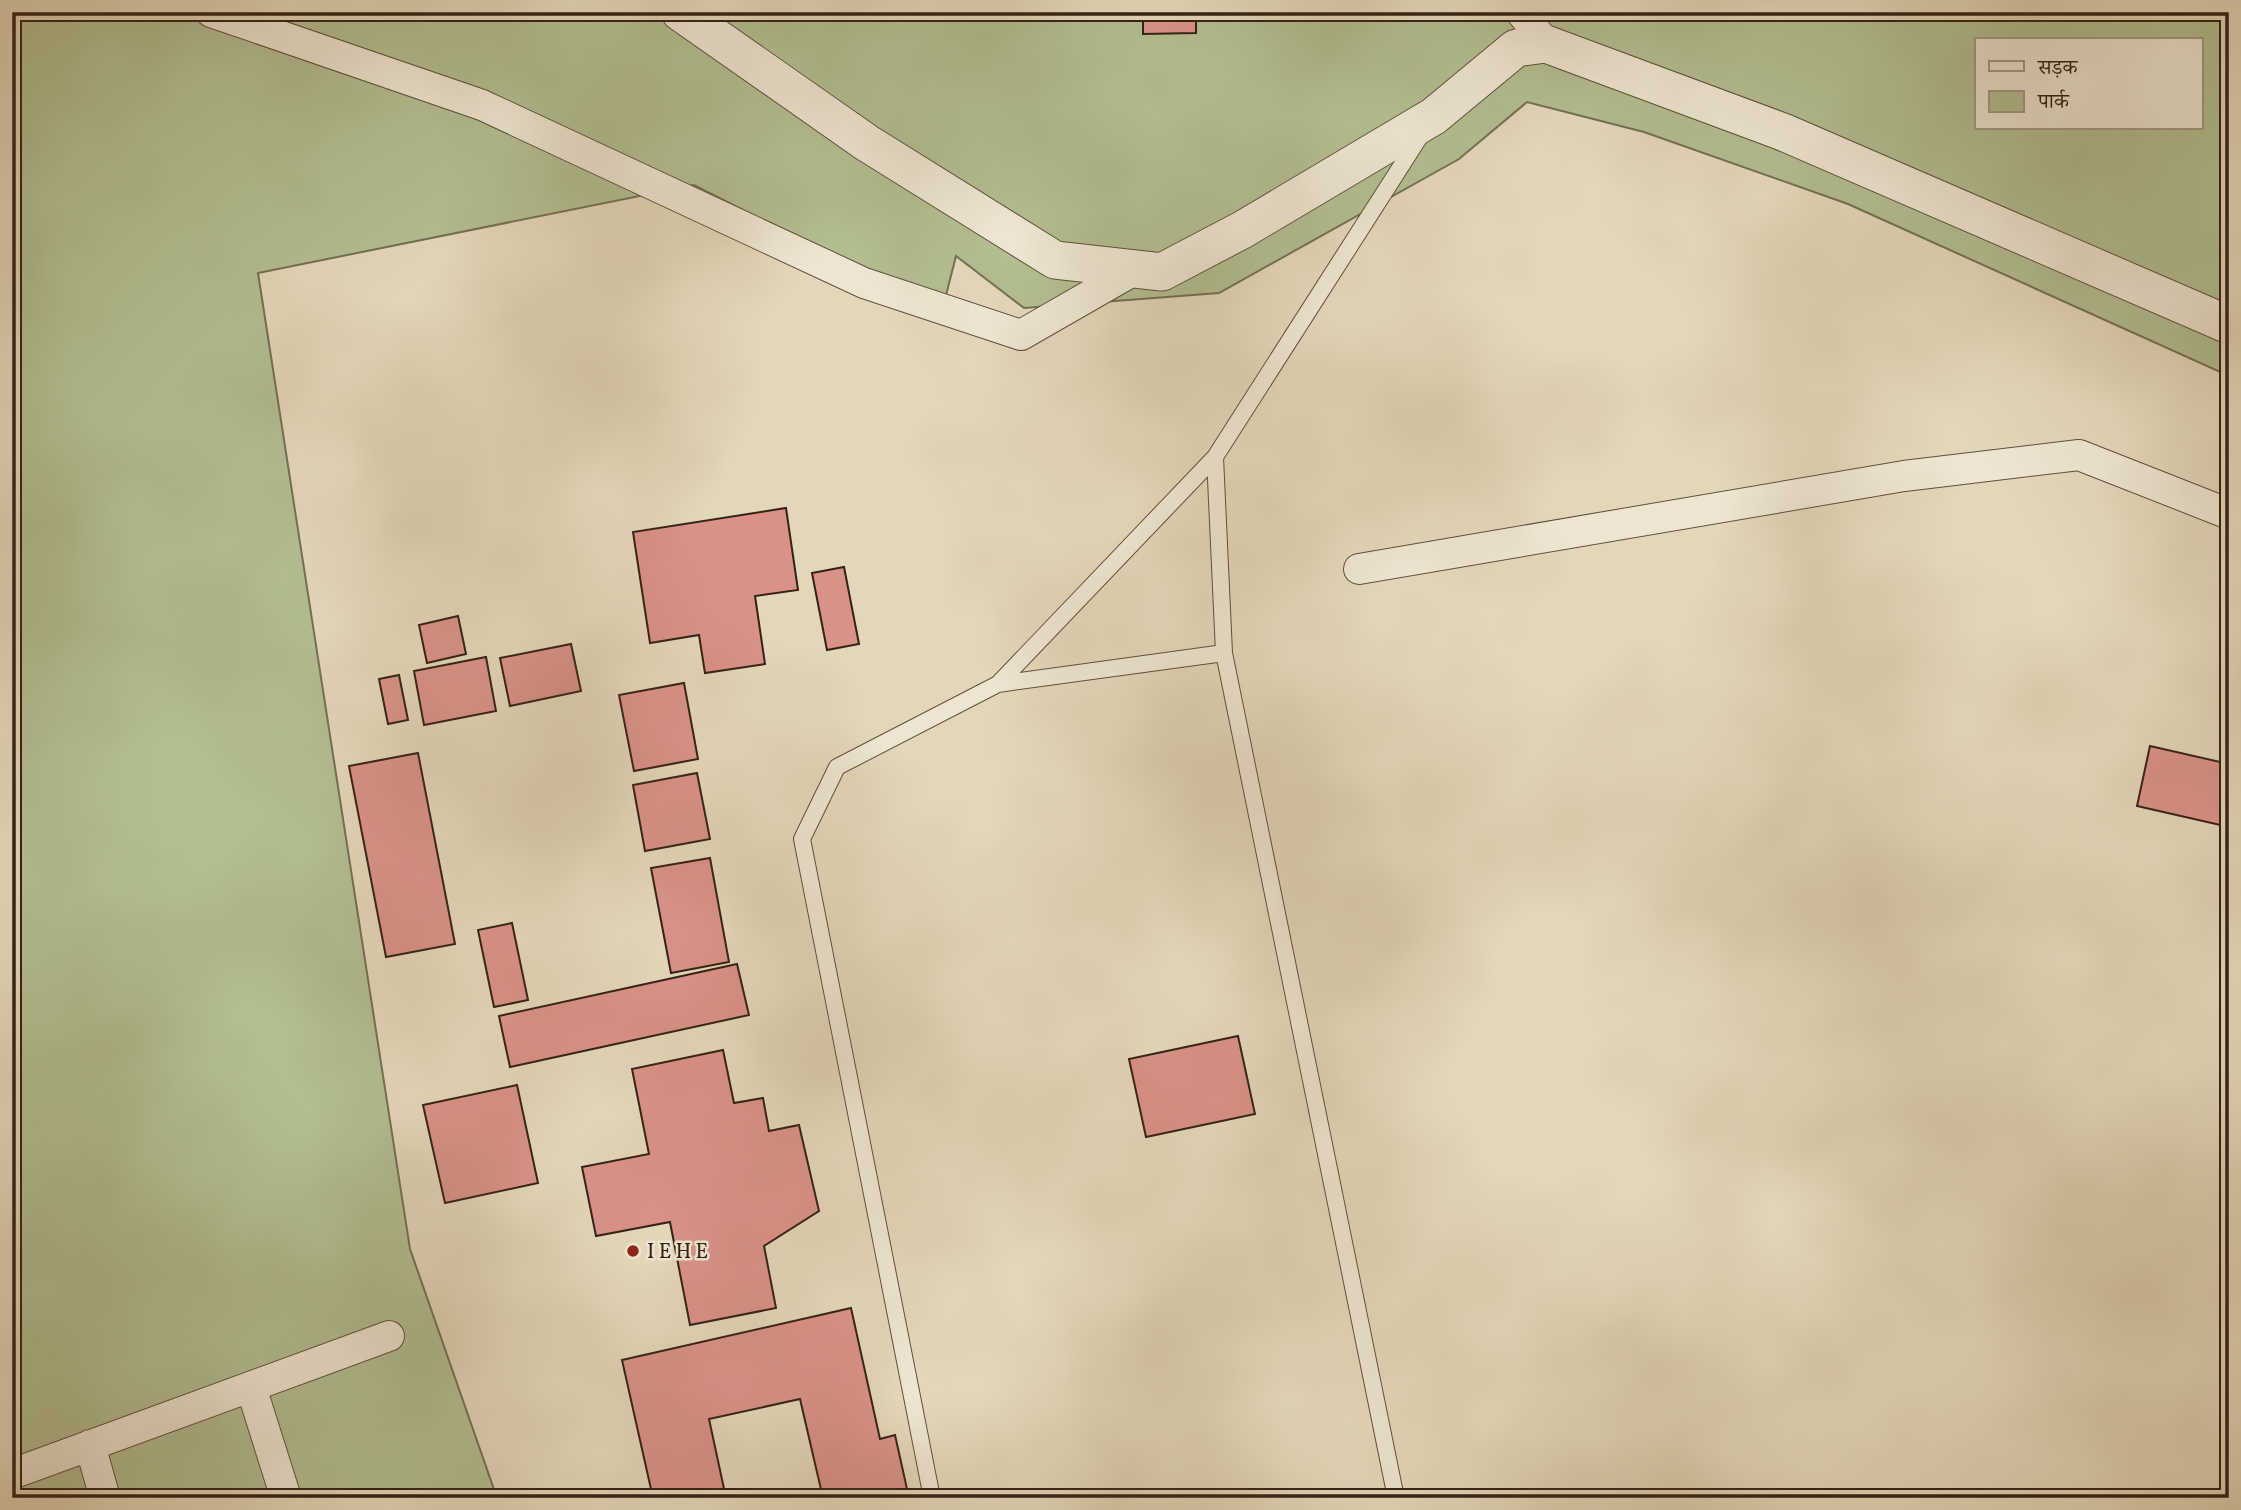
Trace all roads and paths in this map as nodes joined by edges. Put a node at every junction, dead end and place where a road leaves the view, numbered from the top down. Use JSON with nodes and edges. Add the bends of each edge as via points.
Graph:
{"nodes":[{"id":1,"x":211,"y":12,"type":"edge"},
{"id":2,"x":680,"y":12,"type":"edge"},
{"id":3,"x":1521,"y":12,"type":"edge"},
{"id":4,"x":1546,"y":44,"type":"junction"},
{"id":5,"x":1434,"y":116,"type":"junction"},
{"id":6,"x":1136,"y":269,"type":"junction"},
{"id":7,"x":2229,"y":325,"type":"edge"},
{"id":8,"x":1215,"y":457,"type":"junction"},
{"id":9,"x":2229,"y":514,"type":"edge"},
{"id":10,"x":1359,"y":569,"type":"dead end"},
{"id":11,"x":1224,"y":653,"type":"junction"},
{"id":12,"x":998,"y":684,"type":"junction"},
{"id":13,"x":389,"y":1336,"type":"dead end"},
{"id":14,"x":251,"y":1387,"type":"junction"},
{"id":15,"x":90,"y":1446,"type":"junction"},
{"id":16,"x":12,"y":1474,"type":"edge"},
{"id":17,"x":105,"y":1498,"type":"edge"},
{"id":18,"x":286,"y":1498,"type":"edge"},
{"id":19,"x":932,"y":1498,"type":"edge"},
{"id":20,"x":1396,"y":1498,"type":"edge"}],
"edges":[{"from":1,"to":6,"type":"street","via":[[482,105],[864,283],[1021,335]]},
{"from":2,"to":6,"type":"street","via":[[867,143],[1055,260]]},
{"from":3,"to":4,"type":"street"},
{"from":4,"to":5,"type":"street","via":[[1516,48]]},
{"from":4,"to":7,"type":"street","via":[[1783,132]]},
{"from":5,"to":6,"type":"street","via":[[1161,272]]},
{"from":5,"to":8,"type":"lane"},
{"from":8,"to":11,"type":"lane"},
{"from":8,"to":12,"type":"lane"},
{"from":9,"to":10,"type":"street","via":[[2079,455],[1904,476]]},
{"from":11,"to":12,"type":"lane"},
{"from":11,"to":20,"type":"lane"},
{"from":12,"to":19,"type":"lane","via":[[837,767],[802,839]]},
{"from":13,"to":14,"type":"street"},
{"from":14,"to":15,"type":"street"},
{"from":14,"to":18,"type":"street"},
{"from":15,"to":16,"type":"street"},
{"from":15,"to":17,"type":"street"}]}
